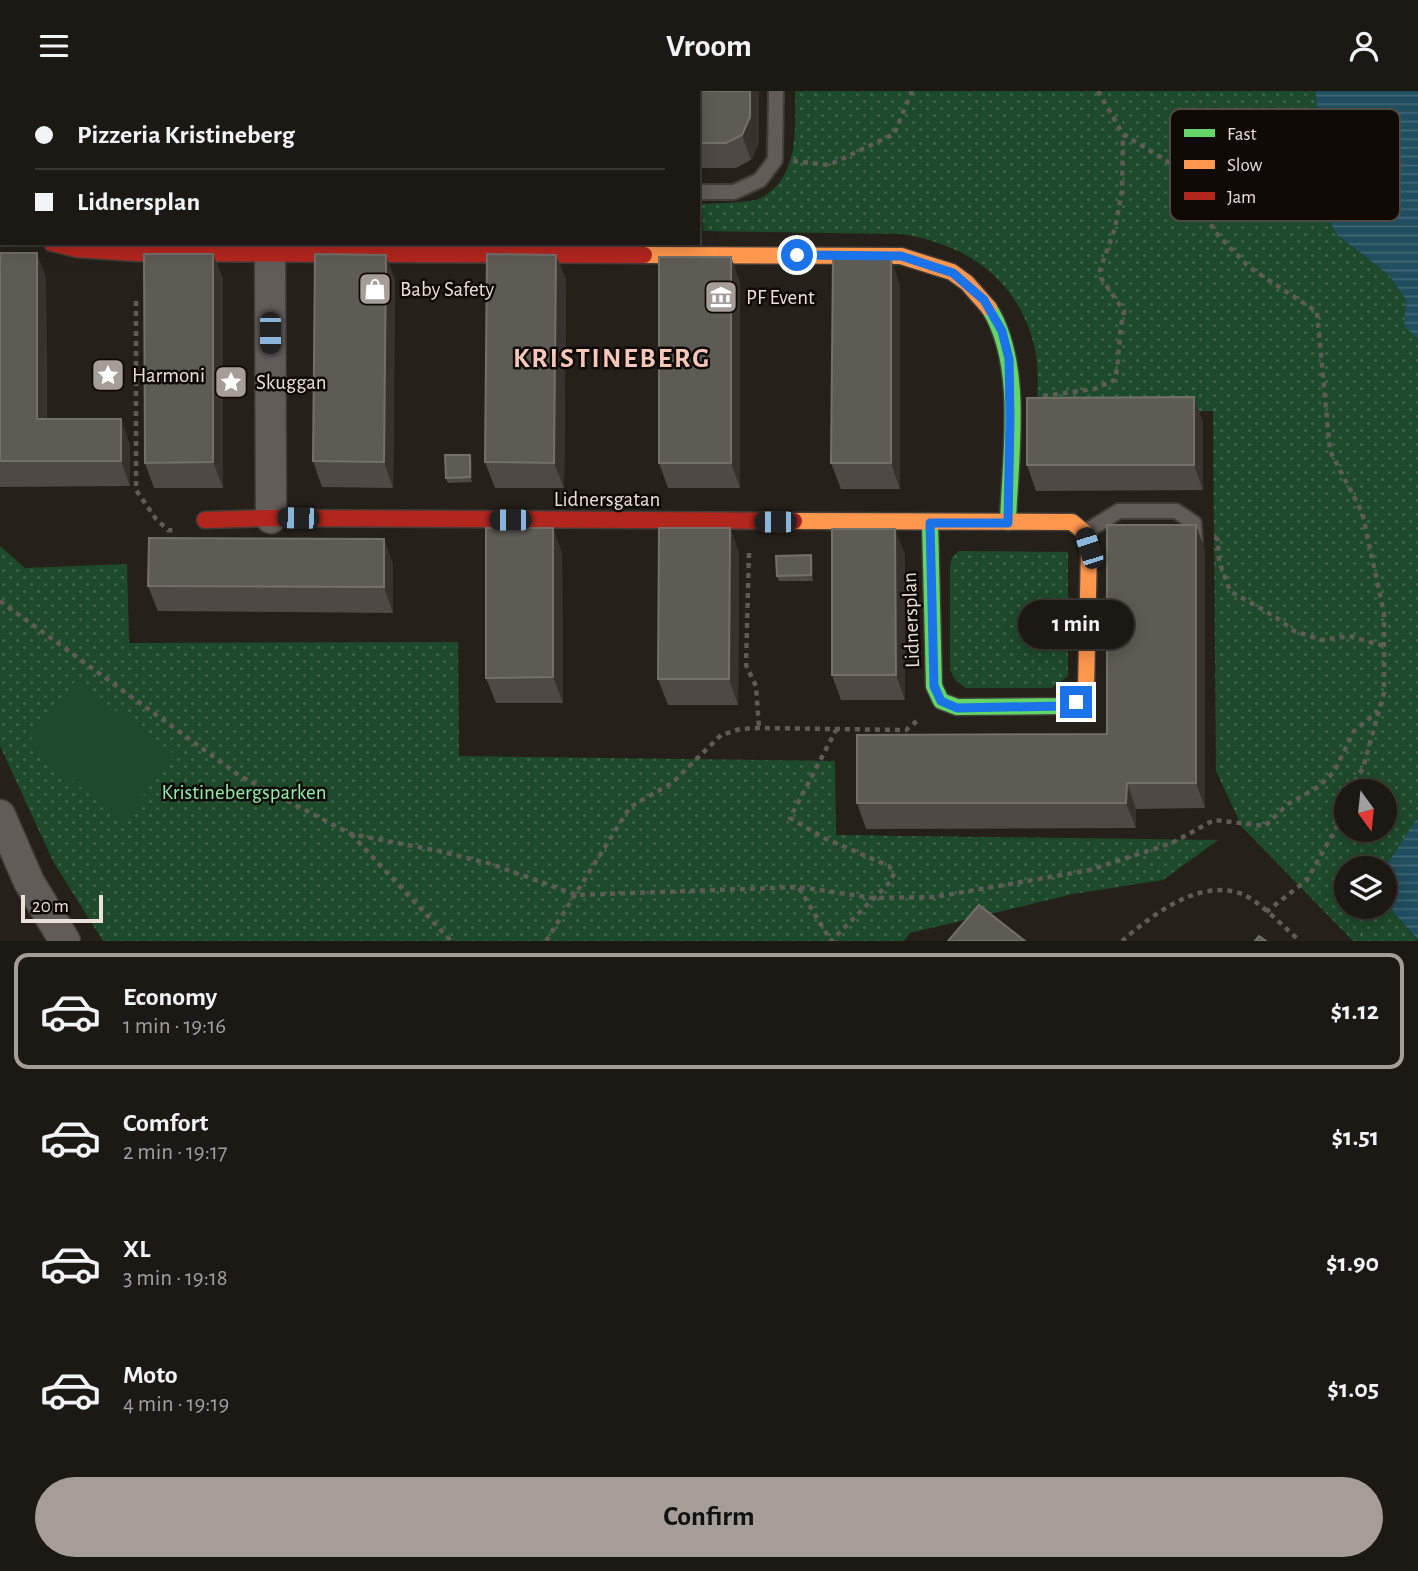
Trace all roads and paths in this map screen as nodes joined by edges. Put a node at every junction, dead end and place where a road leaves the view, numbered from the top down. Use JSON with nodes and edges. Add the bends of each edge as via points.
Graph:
{"nodes":[{"id":1,"x":776,"y":91,"type":"edge"},
{"id":2,"x":912,"y":91,"type":"edge"},
{"id":3,"x":1098,"y":91,"type":"edge"},
{"id":4,"x":1123,"y":134,"type":"junction"},
{"id":5,"x":775,"y":160,"type":"junction"},
{"id":6,"x":1170,"y":162,"type":"edge"},
{"id":7,"x":700,"y":192,"type":"edge"},
{"id":8,"x":1209,"y":221,"type":"edge"},
{"id":9,"x":60,"y":245,"type":"edge"},
{"id":10,"x":617,"y":249,"type":"edge"},
{"id":11,"x":270,"y":253,"type":"junction"},
{"id":12,"x":136,"y":301,"type":"dead end"},
{"id":13,"x":1041,"y":397,"type":"edge"},
{"id":14,"x":271,"y":518,"type":"junction"},
{"id":15,"x":205,"y":520,"type":"joint"},
{"id":16,"x":749,"y":521,"type":"junction"},
{"id":17,"x":930,"y":523,"type":"junction"},
{"id":18,"x":1008,"y":523,"type":"junction"},
{"id":19,"x":1194,"y":523,"type":"junction"},
{"id":20,"x":1084,"y":532,"type":"junction"},
{"id":21,"x":1195,"y":543,"type":"edge"},
{"id":22,"x":0,"y":601,"type":"edge"},
{"id":23,"x":1384,"y":646,"type":"junction"},
{"id":24,"x":1378,"y":711,"type":"junction"},
{"id":25,"x":759,"y":728,"type":"junction"},
{"id":26,"x":836,"y":730,"type":"junction"},
{"id":27,"x":906,"y":730,"type":"dead end"},
{"id":28,"x":1356,"y":779,"type":"edge"},
{"id":29,"x":0,"y":815,"type":"edge"},
{"id":30,"x":1334,"y":832,"type":"edge"},
{"id":31,"x":351,"y":834,"type":"junction"},
{"id":32,"x":799,"y":887,"type":"junction"},
{"id":33,"x":577,"y":895,"type":"junction"},
{"id":34,"x":873,"y":898,"type":"junction"},
{"id":35,"x":1266,"y":912,"type":"junction"},
{"id":36,"x":65,"y":941,"type":"edge"},
{"id":37,"x":451,"y":941,"type":"edge"},
{"id":38,"x":546,"y":941,"type":"edge"},
{"id":39,"x":1122,"y":941,"type":"edge"},
{"id":40,"x":1300,"y":941,"type":"edge"}],
"edges":[{"from":1,"to":5,"type":"lane"},
{"from":2,"to":5,"type":"path","via":[[894,134],[830,165]]},
{"from":3,"to":4,"type":"path"},
{"from":4,"to":6,"type":"path"},
{"from":4,"to":13,"type":"path","via":[[1122,191],[1100,270],[1124,311],[1115,380],[1094,389]]},
{"from":5,"to":7,"type":"lane","via":[[761,180],[734,192]]},
{"from":8,"to":23,"type":"path","via":[[1250,267],[1317,312],[1330,451],[1362,512],[1384,613]]},
{"from":9,"to":11,"type":"street","via":[[136,253]]},
{"from":10,"to":11,"type":"street"},
{"from":10,"to":18,"type":"street","via":[[901,256],[953,273],[984,300],[1002,331],[1009,359]]},
{"from":11,"to":14,"type":"street"},
{"from":12,"to":15,"type":"path","via":[[136,490],[168,530],[182,532]]},
{"from":14,"to":15,"type":"street","name":"Lidnersgatan"},
{"from":14,"to":16,"type":"street","name":"Lidnersgatan"},
{"from":16,"to":17,"type":"street","name":"Lidnersgatan"},
{"from":16,"to":25,"type":"path","via":[[746,665],[756,686]]},
{"from":17,"to":18,"type":"street","name":"Lidnersgatan"},
{"from":17,"to":20,"type":"street","name":"Lidnersplan","via":[[934,686],[941,701],[957,708],[1062,706],[1076,702],[1086,690],[1089,548]]},
{"from":18,"to":20,"type":"street","via":[[1072,522]]},
{"from":19,"to":20,"type":"lane","via":[[1176,511],[1119,511]]},
{"from":19,"to":21,"type":"lane"},
{"from":19,"to":23,"type":"path","via":[[1209,529],[1218,540],[1219,561],[1230,591],[1294,631],[1322,640],[1349,636]]},
{"from":22,"to":31,"type":"path","via":[[240,776]]},
{"from":23,"to":24,"type":"path","via":[[1384,693]]},
{"from":24,"to":28,"type":"path"},
{"from":24,"to":34,"type":"path","via":[[1354,731],[1334,772],[1265,826],[1214,820],[1172,843],[1090,870],[935,897]]},
{"from":25,"to":26,"type":"path"},
{"from":25,"to":33,"type":"path","via":[[721,734],[672,783],[630,807]]},
{"from":26,"to":27,"type":"path"},
{"from":26,"to":34,"type":"path","via":[[790,818],[889,866],[894,873],[891,881]]},
{"from":29,"to":36,"type":"street","via":[[29,882]]},
{"from":30,"to":35,"type":"path","via":[[1307,880]]},
{"from":31,"to":33,"type":"path","via":[[491,864]]},
{"from":31,"to":37,"type":"path"},
{"from":32,"to":33,"type":"path"},
{"from":32,"to":34,"type":"path"},
{"from":32,"to":34,"type":"path","via":[[831,941]]},
{"from":33,"to":38,"type":"path"},
{"from":35,"to":39,"type":"path","via":[[1243,894],[1213,890],[1186,898]]},
{"from":35,"to":40,"type":"path"}]}
